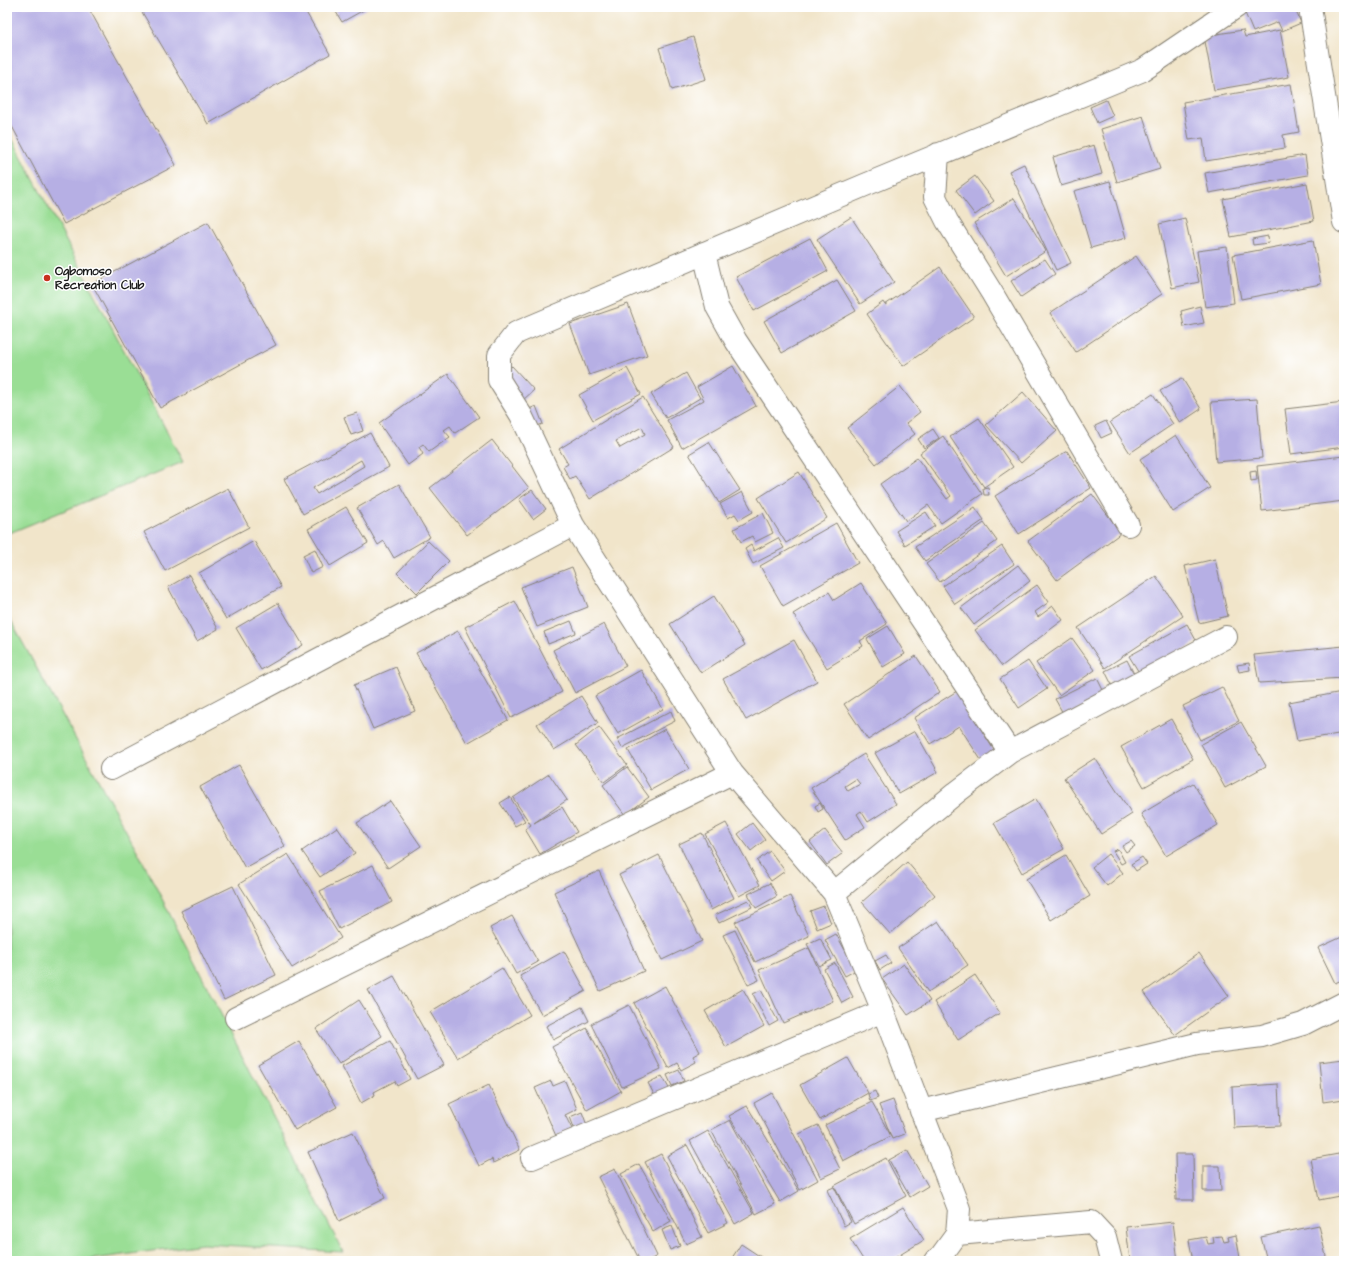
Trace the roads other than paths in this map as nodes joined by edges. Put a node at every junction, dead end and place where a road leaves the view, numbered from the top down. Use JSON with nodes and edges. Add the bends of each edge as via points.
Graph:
{"nodes":[{"id":1,"x":1236,"y":7,"type":"edge"},
{"id":2,"x":1310,"y":7,"type":"edge"},
{"id":3,"x":938,"y":154,"type":"junction"},
{"id":4,"x":1344,"y":222,"type":"edge"},
{"id":5,"x":704,"y":253,"type":"junction"},
{"id":6,"x":573,"y":525,"type":"junction"},
{"id":7,"x":1128,"y":525,"type":"dead end"},
{"id":8,"x":1226,"y":637,"type":"dead end"},
{"id":9,"x":1010,"y":752,"type":"junction"},
{"id":10,"x":111,"y":769,"type":"dead end"},
{"id":11,"x":732,"y":773,"type":"junction"},
{"id":12,"x":834,"y":893,"type":"junction"},
{"id":13,"x":1344,"y":1003,"type":"edge"},
{"id":14,"x":883,"y":1011,"type":"junction"},
{"id":15,"x":236,"y":1018,"type":"dead end"},
{"id":16,"x":921,"y":1111,"type":"junction"},
{"id":17,"x":532,"y":1158,"type":"dead end"},
{"id":18,"x":957,"y":1234,"type":"junction"},
{"id":19,"x":935,"y":1261,"type":"edge"},
{"id":20,"x":1110,"y":1261,"type":"edge"}],
"edges":[{"from":1,"to":3,"type":"street","via":[[1143,70]]},
{"from":2,"to":4,"type":"street"},
{"from":3,"to":5,"type":"street"},
{"from":3,"to":7,"type":"street","via":[[935,197]]},
{"from":5,"to":6,"type":"street","via":[[516,334],[499,355],[499,380],[521,415]]},
{"from":5,"to":9,"type":"street","via":[[717,307],[736,341]]},
{"from":6,"to":10,"type":"street"},
{"from":6,"to":11,"type":"street"},
{"from":8,"to":9,"type":"street"},
{"from":9,"to":12,"type":"street"},
{"from":11,"to":12,"type":"street"},
{"from":11,"to":15,"type":"street"},
{"from":12,"to":14,"type":"street"},
{"from":13,"to":16,"type":"street","via":[[1303,1024],[1262,1036],[1197,1044]]},
{"from":14,"to":16,"type":"street"},
{"from":14,"to":17,"type":"street"},
{"from":16,"to":18,"type":"street","via":[[959,1209]]},
{"from":18,"to":19,"type":"street"},
{"from":18,"to":20,"type":"street","via":[[1091,1222],[1105,1237]]}]}
